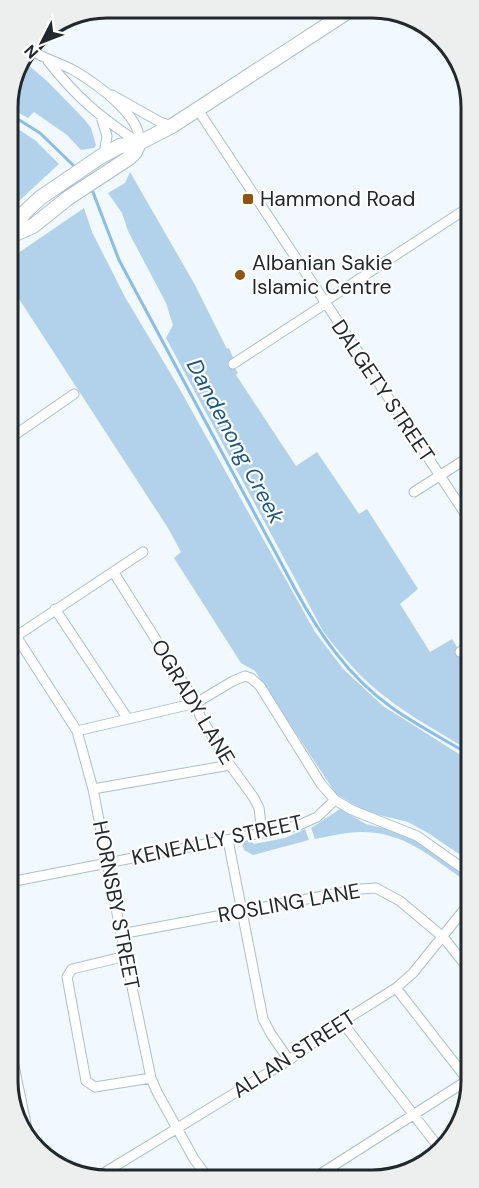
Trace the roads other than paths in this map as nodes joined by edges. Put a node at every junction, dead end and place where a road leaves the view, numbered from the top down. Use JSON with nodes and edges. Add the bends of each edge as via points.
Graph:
{"nodes":[{"id":1,"x":338,"y":18,"type":"edge"},
{"id":2,"x":36,"y":53,"type":"edge"},
{"id":3,"x":48,"y":61,"type":"junction"},
{"id":4,"x":100,"y":88,"type":"junction"},
{"id":5,"x":198,"y":110,"type":"junction"},
{"id":6,"x":100,"y":117,"type":"junction"},
{"id":7,"x":172,"y":126,"type":"junction"},
{"id":8,"x":139,"y":143,"type":"junction"},
{"id":9,"x":102,"y":156,"type":"junction"},
{"id":10,"x":461,"y":212,"type":"edge"},
{"id":11,"x":18,"y":222,"type":"edge"},
{"id":12,"x":18,"y":232,"type":"edge"},
{"id":13,"x":325,"y":303,"type":"junction"},
{"id":14,"x":233,"y":364,"type":"dead end"},
{"id":15,"x":75,"y":394,"type":"dead end"},
{"id":16,"x":18,"y":433,"type":"edge"},
{"id":17,"x":461,"y":462,"type":"edge"},
{"id":18,"x":440,"y":476,"type":"junction"},
{"id":19,"x":414,"y":492,"type":"dead end"},
{"id":20,"x":461,"y":508,"type":"edge"},
{"id":21,"x":143,"y":552,"type":"dead end"},
{"id":22,"x":114,"y":573,"type":"junction"},
{"id":23,"x":56,"y":609,"type":"junction"},
{"id":24,"x":18,"y":636,"type":"edge"},
{"id":25,"x":18,"y":646,"type":"edge"},
{"id":26,"x":196,"y":703,"type":"junction"},
{"id":27,"x":128,"y":719,"type":"junction"},
{"id":28,"x":77,"y":731,"type":"junction"},
{"id":29,"x":230,"y":765,"type":"junction"},
{"id":30,"x":93,"y":789,"type":"junction"},
{"id":31,"x":335,"y":800,"type":"junction"},
{"id":32,"x":262,"y":833,"type":"junction"},
{"id":33,"x":228,"y":840,"type":"junction"},
{"id":34,"x":108,"y":863,"type":"junction"},
{"id":35,"x":461,"y":867,"type":"edge"},
{"id":36,"x":18,"y":880,"type":"edge"},
{"id":37,"x":243,"y":911,"type":"junction"},
{"id":38,"x":461,"y":914,"type":"edge"},
{"id":39,"x":121,"y":934,"type":"junction"},
{"id":40,"x":443,"y":937,"type":"junction"},
{"id":41,"x":126,"y":956,"type":"junction"},
{"id":42,"x":461,"y":960,"type":"edge"},
{"id":43,"x":396,"y":988,"type":"junction"},
{"id":44,"x":342,"y":1022,"type":"junction"},
{"id":45,"x":289,"y":1060,"type":"junction"},
{"id":46,"x":461,"y":1070,"type":"edge"},
{"id":47,"x":151,"y":1078,"type":"junction"},
{"id":48,"x":461,"y":1086,"type":"edge"},
{"id":49,"x":414,"y":1114,"type":"junction"},
{"id":50,"x":177,"y":1128,"type":"junction"},
{"id":51,"x":436,"y":1143,"type":"edge"},
{"id":52,"x":109,"y":1170,"type":"edge"},
{"id":53,"x":202,"y":1170,"type":"edge"},
{"id":54,"x":326,"y":1170,"type":"edge"}],
"edges":[{"from":1,"to":5,"type":"main road"},
{"from":2,"to":3,"type":"street"},
{"from":3,"to":4,"type":"street","via":[[73,70]]},
{"from":3,"to":6,"type":"street"},
{"from":4,"to":7,"type":"street"},
{"from":4,"to":8,"type":"street","via":[[127,113],[139,134]]},
{"from":5,"to":7,"type":"main road"},
{"from":5,"to":13,"type":"street","name":"DALGETY STREET"},
{"from":6,"to":8,"type":"street"},
{"from":6,"to":9,"type":"street","via":[[107,133]]},
{"from":7,"to":8,"type":"main road"},
{"from":8,"to":9,"type":"main road","via":[[122,145]]},
{"from":8,"to":12,"type":"main road","via":[[131,156],[33,226]]},
{"from":9,"to":11,"type":"main road","via":[[58,185]]},
{"from":10,"to":13,"type":"street"},
{"from":13,"to":14,"type":"street"},
{"from":13,"to":18,"type":"street","name":"DALGETY STREET"},
{"from":15,"to":16,"type":"street"},
{"from":17,"to":18,"type":"street"},
{"from":18,"to":19,"type":"street"},
{"from":18,"to":20,"type":"street","name":"DALGETY STREET"},
{"from":21,"to":22,"type":"street"},
{"from":22,"to":23,"type":"street"},
{"from":22,"to":26,"type":"street","name":"OGRADY LANE"},
{"from":23,"to":24,"type":"street"},
{"from":23,"to":27,"type":"street"},
{"from":25,"to":28,"type":"street","name":"HORNSBY STREET"},
{"from":26,"to":27,"type":"street"},
{"from":26,"to":29,"type":"street","name":"OGRADY LANE"},
{"from":26,"to":31,"type":"street","via":[[233,681],[251,678]]},
{"from":27,"to":28,"type":"street"},
{"from":28,"to":30,"type":"street","name":"HORNSBY STREET"},
{"from":29,"to":30,"type":"street"},
{"from":29,"to":32,"type":"street","name":"OGRADY LANE","via":[[259,808]]},
{"from":30,"to":34,"type":"street","name":"HORNSBY STREET"},
{"from":31,"to":32,"type":"street","name":"KENEALLY STREET","via":[[306,824]]},
{"from":31,"to":35,"type":"street","via":[[417,836]]},
{"from":32,"to":33,"type":"street","name":"KENEALLY STREET"},
{"from":33,"to":34,"type":"street","name":"KENEALLY STREET"},
{"from":33,"to":37,"type":"street"},
{"from":34,"to":36,"type":"street","name":"KENEALLY STREET"},
{"from":34,"to":39,"type":"street","name":"HORNSBY STREET"},
{"from":37,"to":39,"type":"street","name":"ROSLING LANE"},
{"from":37,"to":40,"type":"street","name":"ROSLING LANE","via":[[376,888]]},
{"from":37,"to":45,"type":"street","via":[[264,1019]]},
{"from":38,"to":40,"type":"street","name":"ALLAN STREET"},
{"from":39,"to":41,"type":"street","name":"HORNSBY STREET"},
{"from":40,"to":42,"type":"street","name":"ROSLING LANE"},
{"from":40,"to":43,"type":"street","name":"ALLAN STREET"},
{"from":41,"to":47,"type":"street","name":"HORNSBY STREET"},
{"from":41,"to":47,"type":"street","via":[[72,969],[67,977],[86,1081],[95,1087]]},
{"from":43,"to":44,"type":"street","name":"ALLAN STREET"},
{"from":43,"to":46,"type":"street"},
{"from":44,"to":45,"type":"street","name":"ALLAN STREET"},
{"from":44,"to":49,"type":"street"},
{"from":45,"to":50,"type":"street","name":"ALLAN STREET"},
{"from":47,"to":50,"type":"street","name":"HORNSBY STREET"},
{"from":48,"to":49,"type":"street"},
{"from":49,"to":51,"type":"street"},
{"from":49,"to":54,"type":"street"},
{"from":50,"to":52,"type":"street","name":"ALLAN STREET"},
{"from":50,"to":53,"type":"street","name":"HORNSBY STREET"}]}
